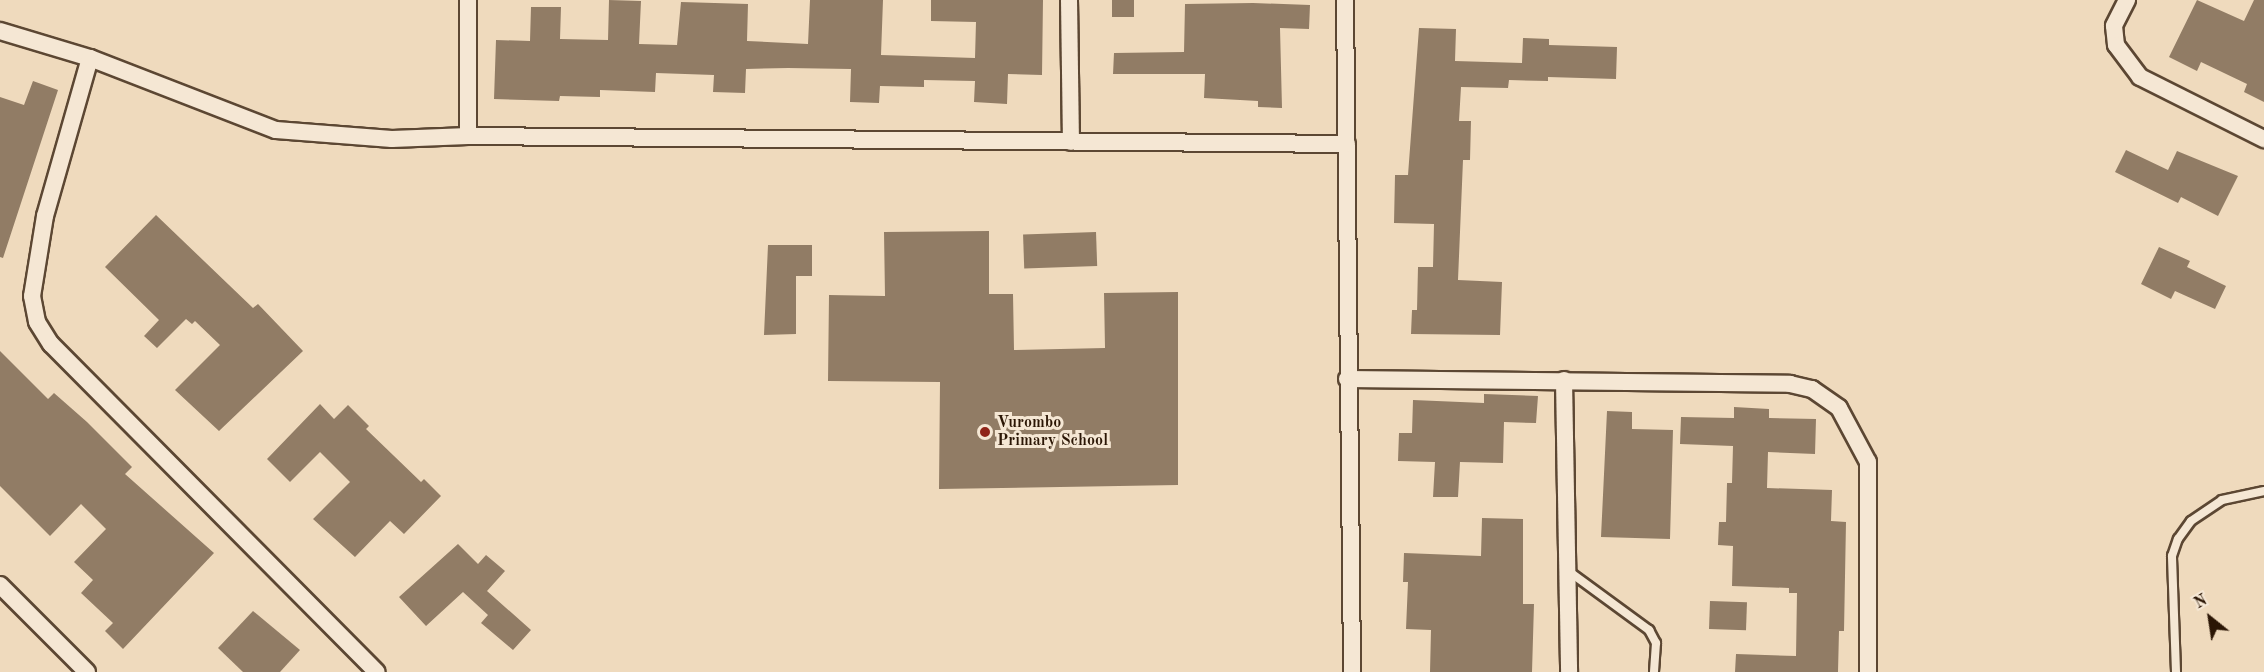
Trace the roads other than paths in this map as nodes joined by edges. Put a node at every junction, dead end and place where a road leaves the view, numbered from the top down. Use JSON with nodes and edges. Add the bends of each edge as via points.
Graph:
{"nodes":[{"id":1,"x":468,"y":0,"type":"edge"},
{"id":2,"x":1069,"y":0,"type":"edge"},
{"id":3,"x":1346,"y":0,"type":"edge"},
{"id":4,"x":2127,"y":0,"type":"edge"},
{"id":5,"x":0,"y":31,"type":"edge"},
{"id":6,"x":90,"y":58,"type":"junction"},
{"id":7,"x":468,"y":136,"type":"junction"},
{"id":8,"x":2264,"y":139,"type":"edge"},
{"id":9,"x":1071,"y":142,"type":"junction"},
{"id":10,"x":1347,"y":144,"type":"junction"},
{"id":11,"x":1347,"y":379,"type":"junction"},
{"id":12,"x":1564,"y":380,"type":"junction"},
{"id":13,"x":2264,"y":491,"type":"edge"},
{"id":14,"x":1565,"y":568,"type":"junction"},
{"id":15,"x":0,"y":585,"type":"edge"},
{"id":16,"x":87,"y":672,"type":"edge"},
{"id":17,"x":377,"y":672,"type":"edge"},
{"id":18,"x":1352,"y":672,"type":"edge"},
{"id":19,"x":1569,"y":672,"type":"edge"},
{"id":20,"x":1654,"y":672,"type":"edge"},
{"id":21,"x":1868,"y":672,"type":"edge"},
{"id":22,"x":2176,"y":672,"type":"edge"}],
"edges":[{"from":1,"to":7,"type":"street"},
{"from":2,"to":9,"type":"street"},
{"from":3,"to":10,"type":"street"},
{"from":4,"to":8,"type":"street","via":[[2114,26],[2116,45],[2140,77]]},
{"from":5,"to":6,"type":"street"},
{"from":6,"to":7,"type":"street","via":[[265,128],[392,139]]},
{"from":6,"to":17,"type":"street","via":[[45,216],[32,296],[37,322],[51,344]]},
{"from":7,"to":9,"type":"street"},
{"from":9,"to":10,"type":"street"},
{"from":10,"to":11,"type":"street"},
{"from":11,"to":12,"type":"street"},
{"from":11,"to":18,"type":"street"},
{"from":12,"to":14,"type":"street"},
{"from":12,"to":21,"type":"street","via":[[1791,384],[1812,389],[1839,408],[1869,462]]},
{"from":13,"to":22,"type":"lane","via":[[2222,500],[2191,521],[2178,539],[2172,556]]},
{"from":14,"to":19,"type":"street"},
{"from":14,"to":20,"type":"lane","via":[[1649,630],[1656,643]]},
{"from":15,"to":16,"type":"street"}]}
